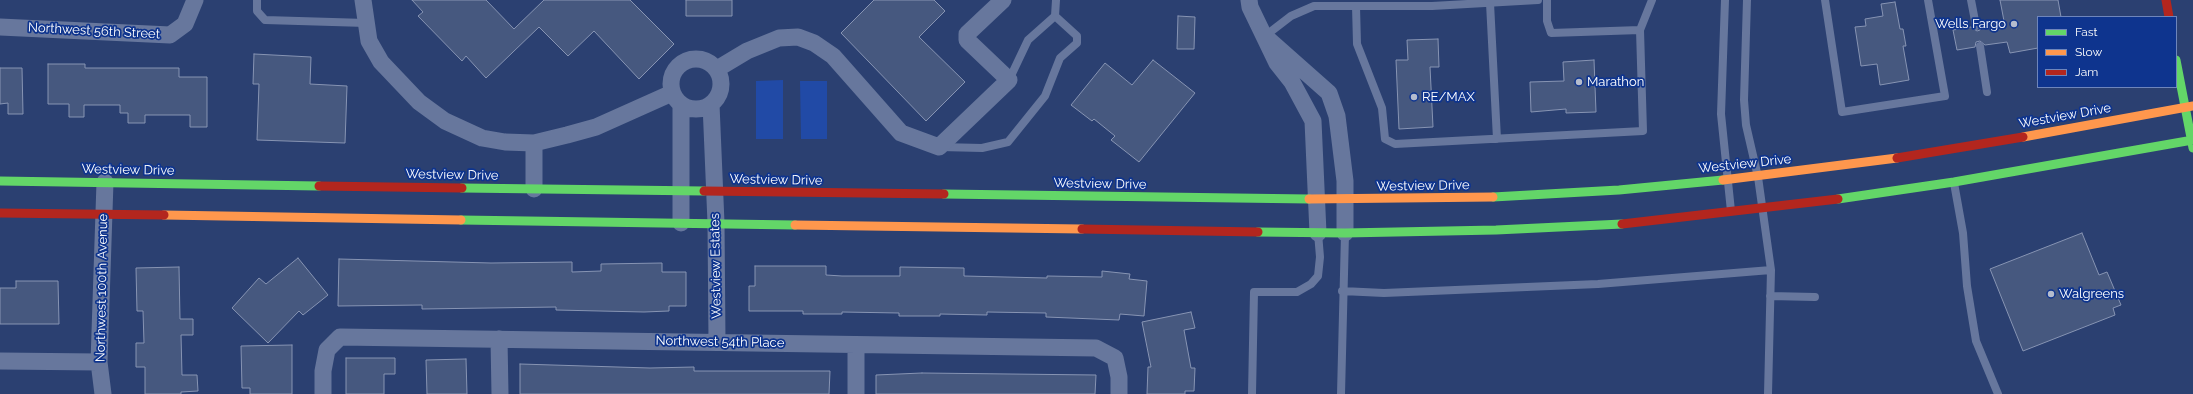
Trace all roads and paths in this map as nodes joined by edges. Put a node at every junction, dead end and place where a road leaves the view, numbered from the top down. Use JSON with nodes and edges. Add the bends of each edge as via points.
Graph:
{"nodes":[{"id":1,"x":195,"y":0,"type":"edge"},
{"id":2,"x":257,"y":0,"type":"edge"},
{"id":3,"x":364,"y":0,"type":"edge"},
{"id":4,"x":1003,"y":0,"type":"edge"},
{"id":5,"x":1056,"y":0,"type":"edge"},
{"id":6,"x":1249,"y":0,"type":"edge"},
{"id":7,"x":1538,"y":0,"type":"edge"},
{"id":8,"x":1547,"y":0,"type":"edge"},
{"id":9,"x":1652,"y":0,"type":"edge"},
{"id":10,"x":1725,"y":0,"type":"edge"},
{"id":11,"x":1747,"y":0,"type":"edge"},
{"id":12,"x":1825,"y":0,"type":"edge"},
{"id":13,"x":1928,"y":0,"type":"edge"},
{"id":14,"x":1971,"y":0,"type":"edge"},
{"id":15,"x":2166,"y":0,"type":"edge"},
{"id":16,"x":1490,"y":3,"type":"junction"},
{"id":17,"x":1356,"y":6,"type":"junction"},
{"id":18,"x":1055,"y":16,"type":"junction"},
{"id":19,"x":2169,"y":16,"type":"edge"},
{"id":20,"x":366,"y":23,"type":"junction"},
{"id":21,"x":1976,"y":26,"type":"dead end"},
{"id":22,"x":0,"y":27,"type":"edge"},
{"id":23,"x":1640,"y":30,"type":"junction"},
{"id":24,"x":1265,"y":36,"type":"junction"},
{"id":25,"x":1980,"y":46,"type":"dead end"},
{"id":26,"x":2177,"y":64,"type":"edge"},
{"id":27,"x":716,"y":69,"type":"junction"},
{"id":28,"x":1009,"y":80,"type":"junction"},
{"id":29,"x":1987,"y":92,"type":"dead end"},
{"id":30,"x":677,"y":99,"type":"junction"},
{"id":31,"x":711,"y":104,"type":"junction"},
{"id":32,"x":2189,"y":107,"type":"edge"},
{"id":33,"x":1497,"y":139,"type":"junction"},
{"id":34,"x":2192,"y":142,"type":"edge"},
{"id":35,"x":534,"y":143,"type":"junction"},
{"id":36,"x":939,"y":147,"type":"junction"},
{"id":37,"x":1758,"y":177,"type":"junction"},
{"id":38,"x":1728,"y":180,"type":"junction"},
{"id":39,"x":0,"y":181,"type":"edge"},
{"id":40,"x":105,"y":182,"type":"junction"},
{"id":41,"x":1954,"y":182,"type":"junction"},
{"id":42,"x":534,"y":189,"type":"junction"},
{"id":43,"x":680,"y":190,"type":"junction"},
{"id":44,"x":714,"y":192,"type":"junction"},
{"id":45,"x":1316,"y":200,"type":"junction"},
{"id":46,"x":1345,"y":200,"type":"junction"},
{"id":47,"x":1763,"y":209,"type":"junction"},
{"id":48,"x":1732,"y":212,"type":"junction"},
{"id":49,"x":0,"y":213,"type":"edge"},
{"id":50,"x":104,"y":214,"type":"junction"},
{"id":51,"x":680,"y":222,"type":"junction"},
{"id":52,"x":716,"y":223,"type":"junction"},
{"id":53,"x":1318,"y":233,"type":"junction"},
{"id":54,"x":1345,"y":233,"type":"junction"},
{"id":55,"x":1771,"y":270,"type":"junction"},
{"id":56,"x":1342,"y":291,"type":"junction"},
{"id":57,"x":1770,"y":296,"type":"junction"},
{"id":58,"x":1815,"y":297,"type":"dead end"},
{"id":59,"x":499,"y":339,"type":"junction"},
{"id":60,"x":717,"y":341,"type":"junction"},
{"id":61,"x":856,"y":346,"type":"junction"},
{"id":62,"x":0,"y":361,"type":"edge"},
{"id":63,"x":99,"y":362,"type":"junction"},
{"id":64,"x":102,"y":394,"type":"edge"},
{"id":65,"x":323,"y":394,"type":"edge"},
{"id":66,"x":500,"y":394,"type":"edge"},
{"id":67,"x":856,"y":394,"type":"edge"},
{"id":68,"x":1119,"y":394,"type":"edge"},
{"id":69,"x":1252,"y":394,"type":"edge"},
{"id":70,"x":1341,"y":394,"type":"edge"},
{"id":71,"x":1768,"y":394,"type":"edge"},
{"id":72,"x":1998,"y":394,"type":"edge"}],
"edges":[{"from":1,"to":22,"type":"street","name":"Northwest 56th Street","via":[[185,24],[170,35]]},
{"from":2,"to":20,"type":"lane","via":[[257,11],[265,20]]},
{"from":3,"to":20,"type":"street"},
{"from":4,"to":28,"type":"street","via":[[967,34],[967,40]]},
{"from":5,"to":18,"type":"lane"},
{"from":6,"to":24,"type":"street","via":[[1250,8]]},
{"from":7,"to":16,"type":"lane"},
{"from":8,"to":23,"type":"lane","via":[[1546,21],[1551,33]]},
{"from":9,"to":23,"type":"lane"},
{"from":10,"to":38,"type":"lane","via":[[1721,114]]},
{"from":11,"to":37,"type":"lane","via":[[1744,100],[1746,125]]},
{"from":12,"to":13,"type":"lane","via":[[1842,112],[1945,96]]},
{"from":14,"to":21,"type":"lane"},
{"from":15,"to":19,"type":"street"},
{"from":16,"to":17,"type":"lane"},
{"from":16,"to":33,"type":"lane"},
{"from":17,"to":24,"type":"lane","via":[[1314,6],[1304,9]]},
{"from":17,"to":33,"type":"lane","via":[[1357,44],[1382,108],[1385,138],[1395,144]]},
{"from":18,"to":28,"type":"lane","via":[[1028,40]]},
{"from":18,"to":36,"type":"lane","via":[[1077,36],[1078,43],[1060,58],[1045,96],[1013,137],[1008,142],[982,148]]},
{"from":20,"to":35,"type":"street","via":[[369,41],[381,62],[419,102],[445,122],[482,138]]},
{"from":23,"to":33,"type":"lane","via":[[1643,132]]},
{"from":24,"to":45,"type":"street","via":[[1277,63],[1292,82],[1314,121]]},
{"from":24,"to":46,"type":"street","via":[[1329,93],[1337,116]]},
{"from":25,"to":29,"type":"lane"},
{"from":26,"to":32,"type":"street"},
{"from":27,"to":30,"type":"street","via":[[704,60],[696,58],[684,62],[675,69],[671,77]]},
{"from":27,"to":31,"type":"street","via":[[720,76],[720,92]]},
{"from":27,"to":36,"type":"street","via":[[748,51],[779,38],[798,37],[814,43],[833,56],[901,133]]},
{"from":28,"to":36,"type":"street"},
{"from":30,"to":31,"type":"street","via":[[696,109]]},
{"from":30,"to":35,"type":"street","via":[[596,127]]},
{"from":30,"to":43,"type":"street"},
{"from":31,"to":44,"type":"street","name":"Westview Estates"},
{"from":32,"to":34,"type":"street"},
{"from":32,"to":37,"type":"street","name":"Westview Drive","via":[[1935,153]]},
{"from":34,"to":41,"type":"street"},
{"from":35,"to":42,"type":"street"},
{"from":37,"to":38,"type":"street","name":"Westview Drive"},
{"from":37,"to":47,"type":"lane"},
{"from":38,"to":46,"type":"street","name":"Westview Drive","via":[[1521,197]]},
{"from":38,"to":48,"type":"lane"},
{"from":39,"to":40,"type":"street","name":"Westview Drive"},
{"from":40,"to":42,"type":"street","name":"Westview Drive"},
{"from":40,"to":50,"type":"street","name":"Northwest 100th Avenue"},
{"from":41,"to":47,"type":"street"},
{"from":41,"to":72,"type":"lane","via":[[1964,232],[1967,286],[1976,341]]},
{"from":42,"to":43,"type":"street","name":"Westview Drive"},
{"from":43,"to":44,"type":"street","name":"Westview Drive"},
{"from":43,"to":51,"type":"street"},
{"from":44,"to":45,"type":"street","name":"Westview Drive"},
{"from":44,"to":52,"type":"street","name":"Westview Estates"},
{"from":45,"to":46,"type":"street","name":"Westview Drive"},
{"from":45,"to":53,"type":"street"},
{"from":46,"to":54,"type":"street"},
{"from":47,"to":48,"type":"street"},
{"from":47,"to":55,"type":"lane"},
{"from":48,"to":54,"type":"street","via":[[1588,225],[1496,230]]},
{"from":49,"to":50,"type":"street"},
{"from":50,"to":51,"type":"street"},
{"from":50,"to":63,"type":"street","name":"Northwest 100th Avenue"},
{"from":51,"to":52,"type":"street"},
{"from":52,"to":53,"type":"street"},
{"from":52,"to":60,"type":"street","name":"Westview Estates"},
{"from":53,"to":54,"type":"street"},
{"from":53,"to":69,"type":"lane","via":[[1318,276],[1311,284],[1297,292],[1254,292]]},
{"from":54,"to":56,"type":"lane"},
{"from":55,"to":56,"type":"lane","via":[[1598,284],[1384,292]]},
{"from":55,"to":57,"type":"lane"},
{"from":56,"to":70,"type":"lane"},
{"from":57,"to":58,"type":"lane"},
{"from":57,"to":71,"type":"lane"},
{"from":59,"to":60,"type":"street","name":"Northwest 54th Place"},
{"from":59,"to":65,"type":"street","name":"Northwest 54th Place","via":[[340,337],[327,350],[323,371]]},
{"from":59,"to":66,"type":"street"},
{"from":60,"to":61,"type":"street","name":"Northwest 54th Place"},
{"from":61,"to":67,"type":"street"},
{"from":61,"to":68,"type":"street","name":"Northwest 54th Place","via":[[1096,348],[1115,358]]},
{"from":62,"to":63,"type":"street"},
{"from":63,"to":64,"type":"street","name":"Northwest 100th Avenue"}]}
